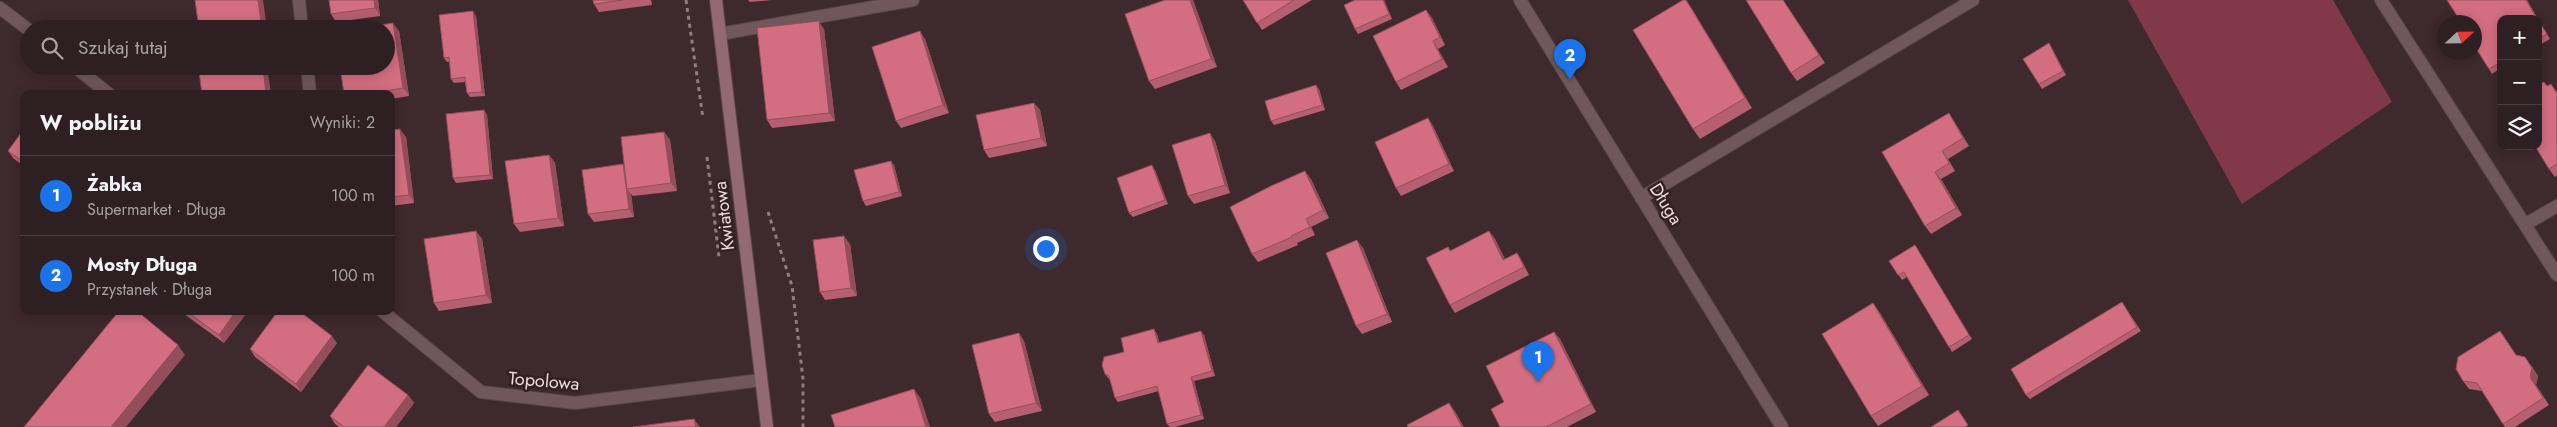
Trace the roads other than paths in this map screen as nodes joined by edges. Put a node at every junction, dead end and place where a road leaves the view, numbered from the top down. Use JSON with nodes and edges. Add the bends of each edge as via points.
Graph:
{"nodes":[{"id":1,"x":299,"y":0,"type":"edge"},
{"id":2,"x":716,"y":0,"type":"edge"},
{"id":3,"x":913,"y":0,"type":"edge"},
{"id":4,"x":1520,"y":0,"type":"edge"},
{"id":5,"x":1973,"y":0,"type":"edge"},
{"id":6,"x":2381,"y":0,"type":"edge"},
{"id":7,"x":0,"y":8,"type":"edge"},
{"id":8,"x":301,"y":20,"type":"edge"},
{"id":9,"x":20,"y":23,"type":"edge"},
{"id":10,"x":720,"y":34,"type":"junction"},
{"id":11,"x":85,"y":75,"type":"edge"},
{"id":12,"x":307,"y":75,"type":"edge"},
{"id":13,"x":104,"y":90,"type":"edge"},
{"id":14,"x":309,"y":90,"type":"edge"},
{"id":15,"x":1641,"y":198,"type":"junction"},
{"id":16,"x":2557,"y":206,"type":"edge"},
{"id":17,"x":2526,"y":224,"type":"junction"},
{"id":18,"x":2557,"y":275,"type":"edge"},
{"id":19,"x":387,"y":315,"type":"edge"},
{"id":20,"x":761,"y":380,"type":"junction"},
{"id":21,"x":767,"y":427,"type":"edge"},
{"id":22,"x":1782,"y":427,"type":"edge"}],
"edges":[{"from":1,"to":8,"type":"street"},
{"from":2,"to":10,"type":"main road","name":"Kwiatowa"},
{"from":3,"to":10,"type":"street"},
{"from":4,"to":15,"type":"street","name":"Długa"},
{"from":5,"to":15,"type":"street"},
{"from":6,"to":17,"type":"street"},
{"from":7,"to":9,"type":"street"},
{"from":10,"to":20,"type":"main road","name":"Kwiatowa"},
{"from":11,"to":13,"type":"street"},
{"from":12,"to":14,"type":"street"},
{"from":15,"to":22,"type":"street","name":"Długa"},
{"from":16,"to":17,"type":"street"},
{"from":17,"to":18,"type":"street"},
{"from":19,"to":20,"type":"street","name":"Topolowa","via":[[480,392],[575,404]]},
{"from":20,"to":21,"type":"main road","name":"Kwiatowa"}]}
